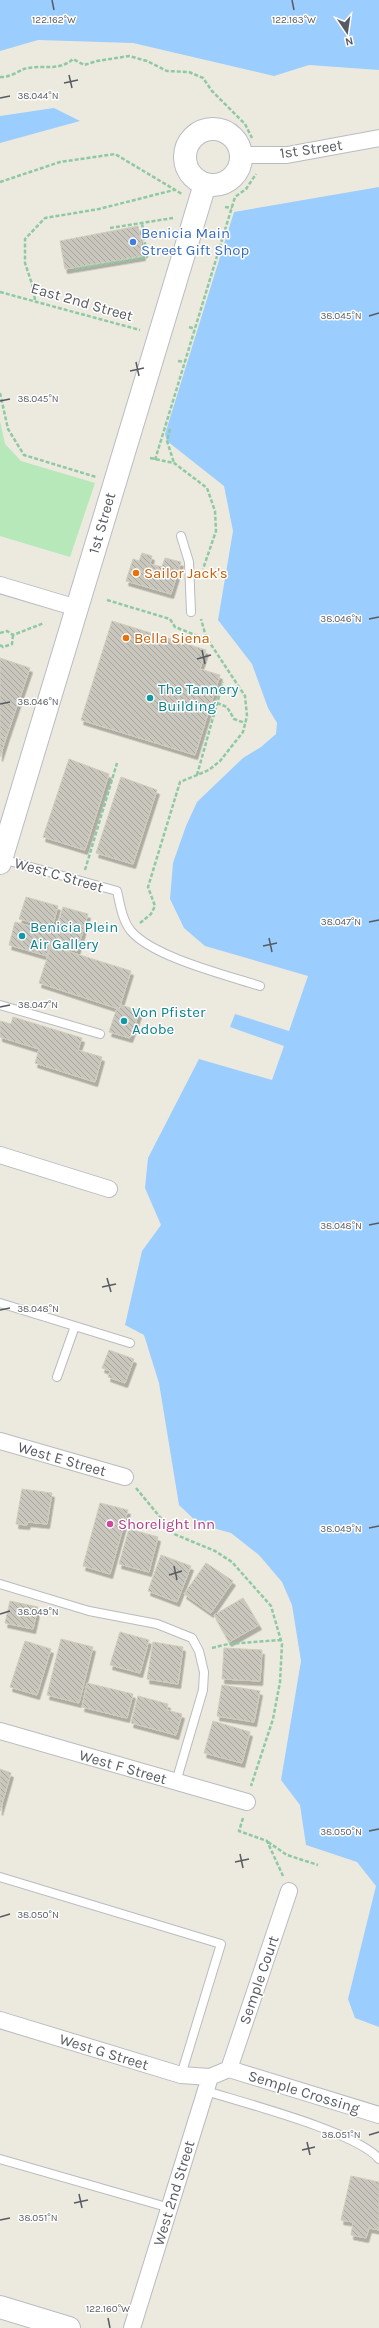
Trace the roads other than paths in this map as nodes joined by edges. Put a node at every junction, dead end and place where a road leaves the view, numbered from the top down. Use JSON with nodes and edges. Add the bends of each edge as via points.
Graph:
{"nodes":[{"id":1,"x":379,"y":138,"type":"edge"},
{"id":2,"x":247,"y":147,"type":"junction"},
{"id":3,"x":202,"y":191,"type":"junction"},
{"id":4,"x":181,"y":536,"type":"dead end"},
{"id":5,"x":0,"y":585,"type":"edge"},
{"id":6,"x":77,"y":608,"type":"junction"},
{"id":7,"x":191,"y":612,"type":"dead end"},
{"id":8,"x":1,"y":861,"type":"edge"},
{"id":9,"x":260,"y":986,"type":"dead end"},
{"id":10,"x":0,"y":1005,"type":"edge"},
{"id":11,"x":100,"y":1034,"type":"dead end"},
{"id":12,"x":0,"y":1155,"type":"edge"},
{"id":13,"x":109,"y":1189,"type":"dead end"},
{"id":14,"x":0,"y":1303,"type":"edge"},
{"id":15,"x":75,"y":1326,"type":"junction"},
{"id":16,"x":130,"y":1343,"type":"dead end"},
{"id":17,"x":57,"y":1377,"type":"dead end"},
{"id":18,"x":0,"y":1440,"type":"edge"},
{"id":19,"x":125,"y":1477,"type":"road end"},
{"id":20,"x":0,"y":1584,"type":"edge"},
{"id":21,"x":0,"y":1731,"type":"edge"},
{"id":22,"x":176,"y":1782,"type":"junction"},
{"id":23,"x":247,"y":1802,"type":"road end"},
{"id":24,"x":0,"y":1877,"type":"edge"},
{"id":25,"x":289,"y":1891,"type":"road end"},
{"id":26,"x":0,"y":2020,"type":"edge"},
{"id":27,"x":228,"y":2069,"type":"junction"},
{"id":28,"x":181,"y":2075,"type":"junction"},
{"id":29,"x":208,"y":2084,"type":"junction"},
{"id":30,"x":379,"y":2115,"type":"edge"},
{"id":31,"x":0,"y":2159,"type":"edge"},
{"id":32,"x":379,"y":2159,"type":"edge"},
{"id":33,"x":170,"y":2208,"type":"junction"},
{"id":34,"x":0,"y":2307,"type":"edge"},
{"id":35,"x":69,"y":2328,"type":"edge"},
{"id":36,"x":132,"y":2328,"type":"edge"}],
"edges":[{"from":1,"to":2,"type":"street","name":"1st Street","via":[[286,155]]},
{"from":2,"to":3,"type":"main road","via":[[238,172],[232,179]]},
{"from":2,"to":3,"type":"main road","via":[[239,145],[226,132],[217,129],[199,133],[187,147],[186,160],[190,173]]},
{"from":3,"to":6,"type":"main road","name":"1st Street"},
{"from":4,"to":7,"type":"lane","via":[[189,562]]},
{"from":5,"to":6,"type":"street"},
{"from":6,"to":8,"type":"main road","name":"1st Street"},
{"from":8,"to":9,"type":"lane","name":"West C Street","via":[[118,891],[123,915],[131,931],[143,942],[169,955]]},
{"from":10,"to":11,"type":"lane"},
{"from":12,"to":13,"type":"street"},
{"from":14,"to":15,"type":"lane"},
{"from":15,"to":16,"type":"lane"},
{"from":15,"to":17,"type":"lane"},
{"from":18,"to":19,"type":"street","name":"West E Street"},
{"from":20,"to":22,"type":"lane","via":[[89,1611],[157,1624],[192,1638],[204,1672],[203,1690]]},
{"from":21,"to":22,"type":"street","name":"West F Street"},
{"from":22,"to":23,"type":"street","name":"West F Street"},
{"from":24,"to":28,"type":"lane","via":[[221,1944]]},
{"from":25,"to":27,"type":"street","name":"Semple Court"},
{"from":26,"to":28,"type":"street","name":"West G Street"},
{"from":27,"to":29,"type":"street"},
{"from":27,"to":30,"type":"street","name":"Semple Crossing"},
{"from":28,"to":29,"type":"street","name":"West G Street"},
{"from":29,"to":32,"type":"lane","via":[[346,2137],[374,2153]]},
{"from":29,"to":33,"type":"street","name":"West 2nd Street"},
{"from":31,"to":33,"type":"lane"},
{"from":33,"to":36,"type":"street","name":"West 2nd Street"},
{"from":34,"to":35,"type":"main road"}]}
